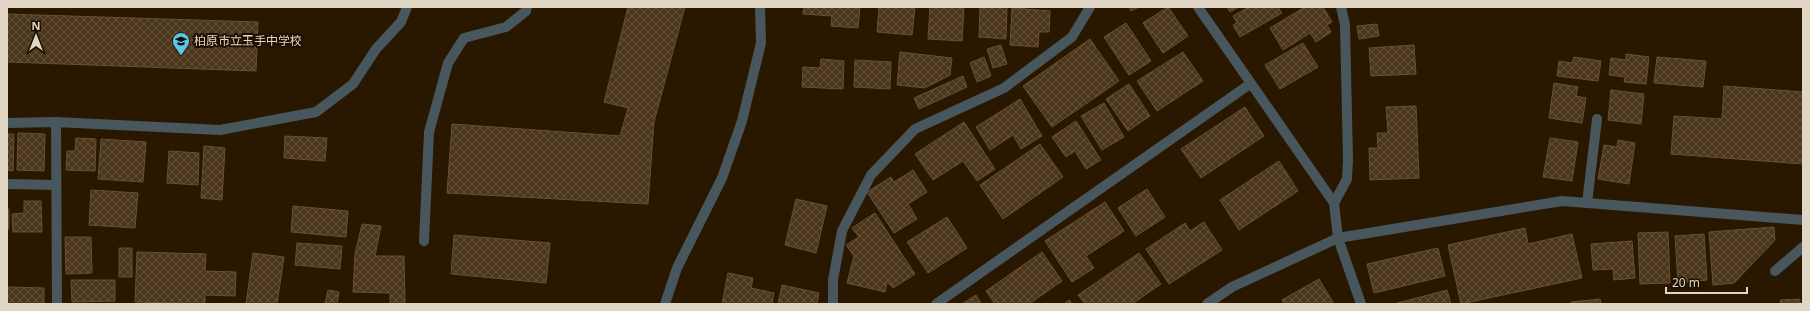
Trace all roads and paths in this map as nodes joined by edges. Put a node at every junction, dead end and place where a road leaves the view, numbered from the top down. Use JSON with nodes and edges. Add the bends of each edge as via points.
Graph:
{"nodes":[{"id":1,"x":407,"y":7,"type":"edge"},
{"id":2,"x":527,"y":7,"type":"edge"},
{"id":3,"x":760,"y":7,"type":"edge"},
{"id":4,"x":1090,"y":7,"type":"edge"},
{"id":5,"x":1198,"y":7,"type":"edge"},
{"id":6,"x":1341,"y":7,"type":"edge"},
{"id":7,"x":1250,"y":84,"type":"junction"},
{"id":8,"x":1597,"y":119,"type":"dead end"},
{"id":9,"x":56,"y":122,"type":"junction"},
{"id":10,"x":7,"y":123,"type":"edge"},
{"id":11,"x":7,"y":184,"type":"edge"},
{"id":12,"x":56,"y":185,"type":"junction"},
{"id":13,"x":1334,"y":203,"type":"junction"},
{"id":14,"x":1587,"y":203,"type":"junction"},
{"id":15,"x":1803,"y":220,"type":"edge"},
{"id":16,"x":1338,"y":238,"type":"junction"},
{"id":17,"x":424,"y":241,"type":"dead end"},
{"id":18,"x":1803,"y":247,"type":"edge"},
{"id":19,"x":1775,"y":272,"type":"dead end"},
{"id":20,"x":56,"y":304,"type":"edge"},
{"id":21,"x":665,"y":304,"type":"edge"},
{"id":22,"x":834,"y":304,"type":"edge"},
{"id":23,"x":936,"y":304,"type":"edge"},
{"id":24,"x":1207,"y":304,"type":"edge"},
{"id":25,"x":1361,"y":304,"type":"edge"}],
"edges":[{"from":1,"to":9,"type":"street","via":[[401,22],[376,49],[353,84],[316,112],[220,130]]},
{"from":2,"to":17,"type":"street","via":[[526,11],[506,27],[464,38],[448,62],[429,132]]},
{"from":3,"to":21,"type":"street","via":[[761,43],[742,121],[722,178],[677,268]]},
{"from":4,"to":22,"type":"street","via":[[1072,37],[1004,88],[915,129],[871,175],[842,231],[833,280]]},
{"from":5,"to":7,"type":"street"},
{"from":6,"to":13,"type":"street","via":[[1345,25],[1347,179]]},
{"from":7,"to":13,"type":"street"},
{"from":7,"to":23,"type":"street"},
{"from":8,"to":14,"type":"street"},
{"from":9,"to":10,"type":"street"},
{"from":9,"to":12,"type":"street"},
{"from":11,"to":12,"type":"street"},
{"from":12,"to":20,"type":"street"},
{"from":13,"to":16,"type":"street"},
{"from":14,"to":15,"type":"street"},
{"from":14,"to":16,"type":"street","via":[[1562,201]]},
{"from":16,"to":24,"type":"street","via":[[1232,287]]},
{"from":16,"to":25,"type":"street"},
{"from":18,"to":19,"type":"street"}]}
